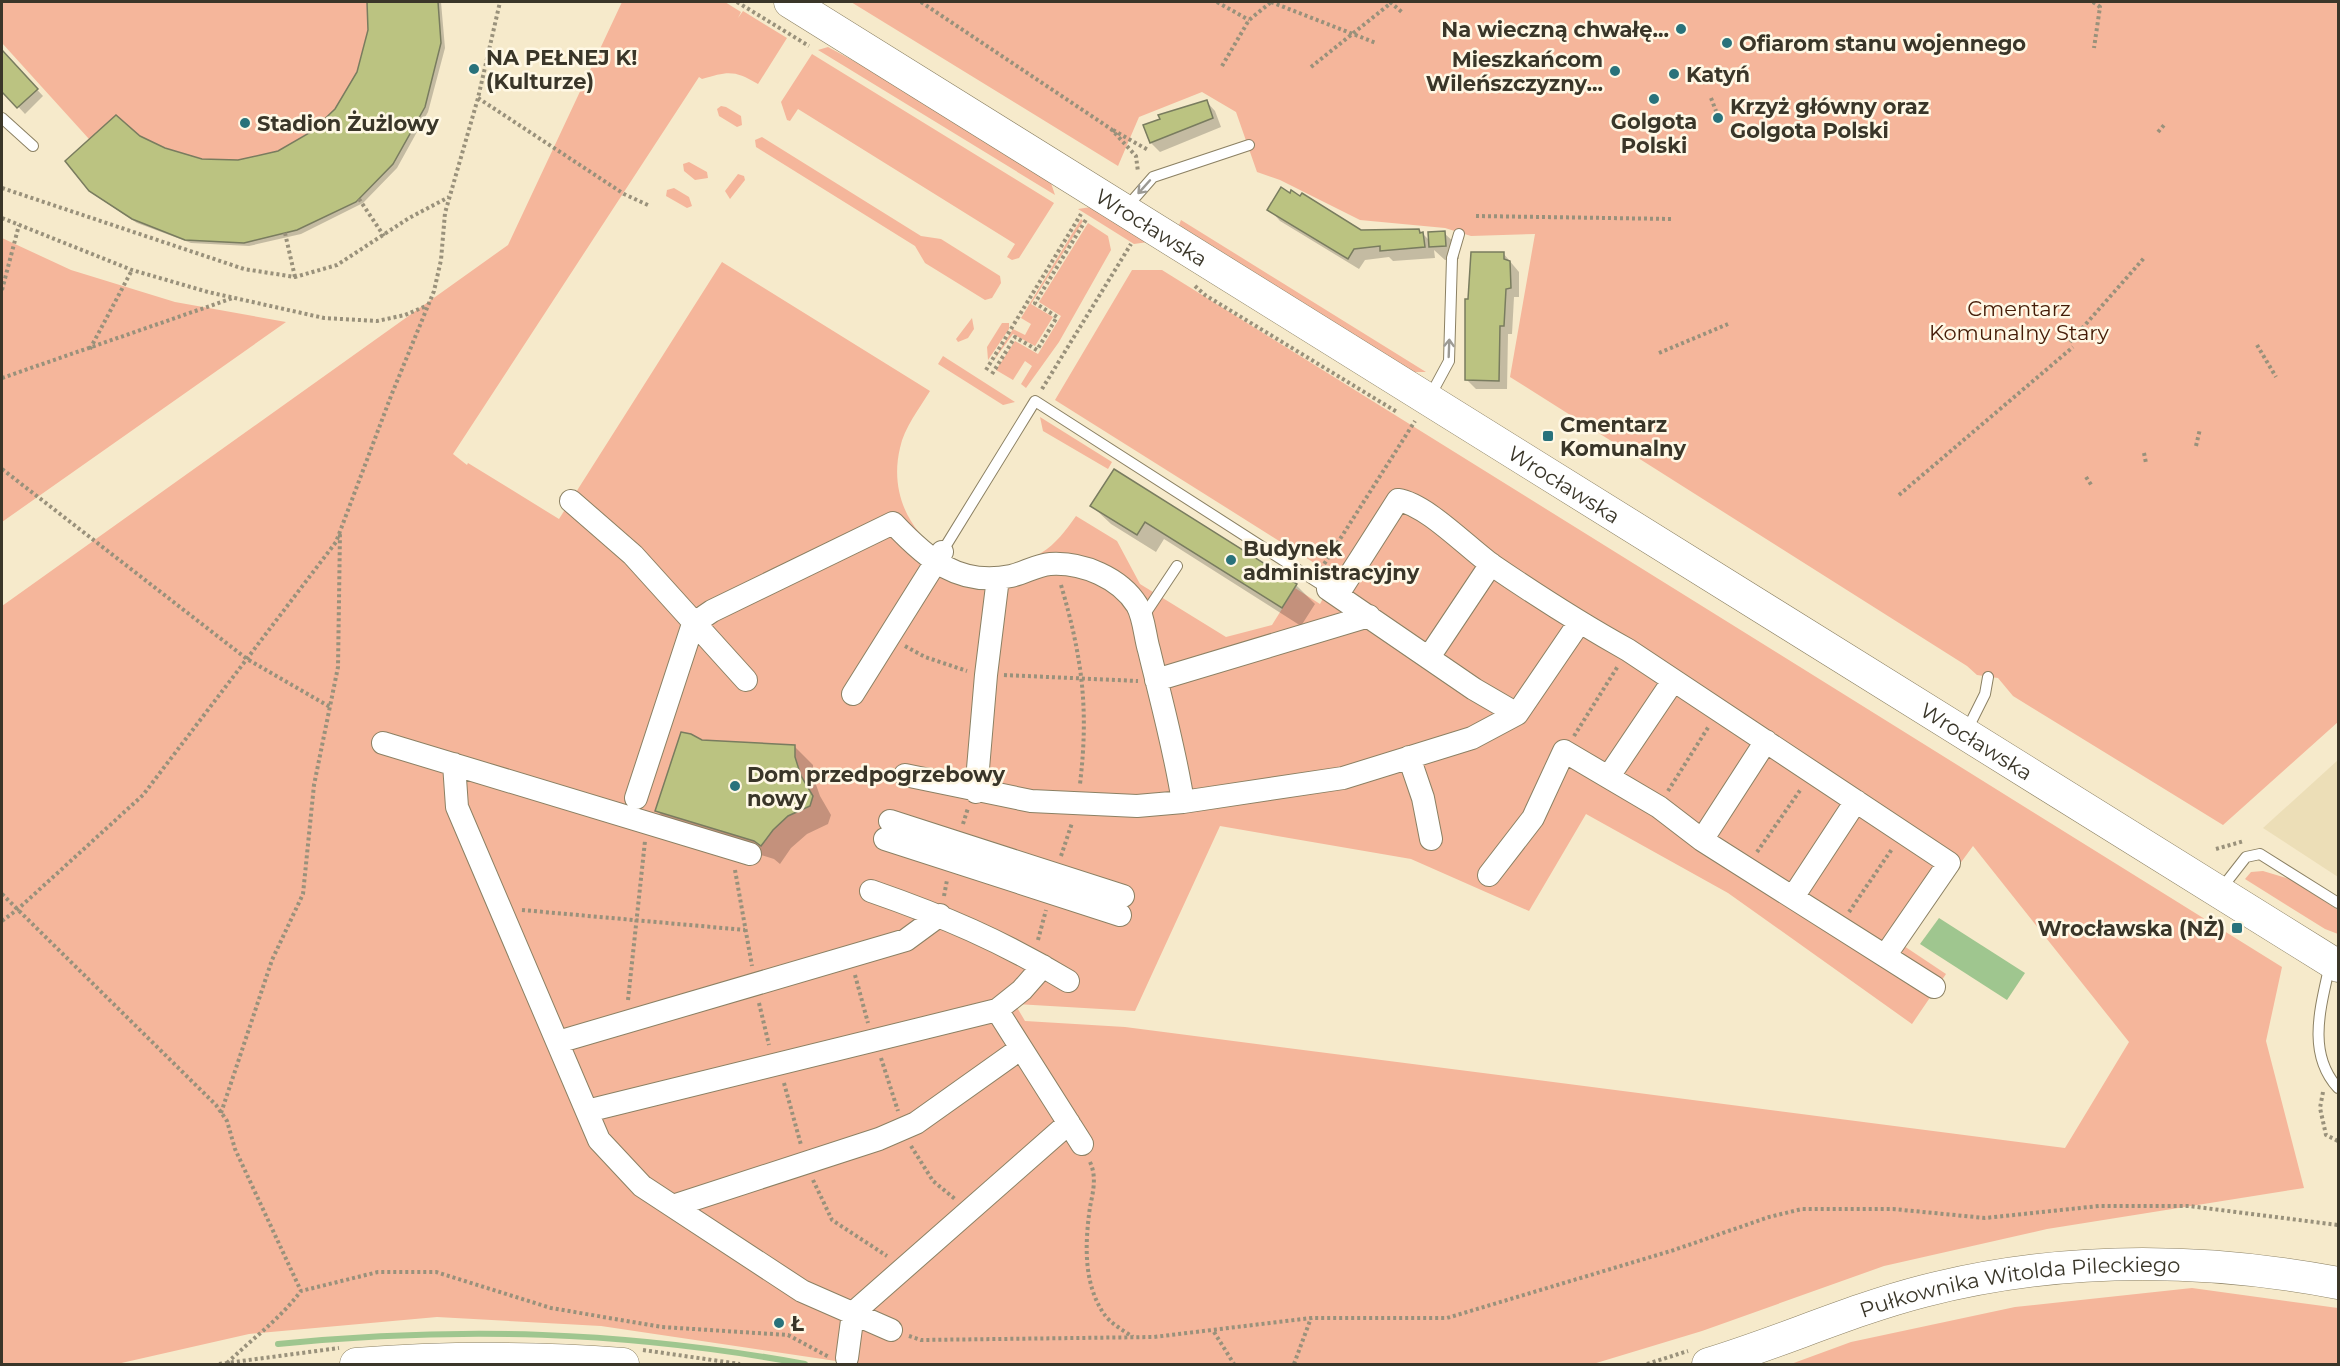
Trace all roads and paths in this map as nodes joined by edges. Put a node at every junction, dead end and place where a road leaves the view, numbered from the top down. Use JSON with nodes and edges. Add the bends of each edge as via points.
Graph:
{"nodes":[{"id":1,"x":500,"y":2,"type":"edge"},
{"id":2,"x":790,"y":2,"type":"edge"},
{"id":3,"x":921,"y":2,"type":"edge"},
{"id":4,"x":1217,"y":2,"type":"edge"},
{"id":5,"x":1270,"y":2,"type":"edge"},
{"id":6,"x":1390,"y":2,"type":"edge"},
{"id":7,"x":2093,"y":2,"type":"edge"},
{"id":8,"x":1403,"y":13,"type":"dead end"},
{"id":9,"x":1249,"y":20,"type":"junction"},
{"id":10,"x":1351,"y":34,"type":"junction"},
{"id":11,"x":1376,"y":43,"type":"dead end"},
{"id":12,"x":2094,"y":48,"type":"dead end"},
{"id":13,"x":1222,"y":66,"type":"dead end"},
{"id":14,"x":1311,"y":68,"type":"dead end"},
{"id":15,"x":478,"y":98,"type":"junction"},
{"id":16,"x":1711,"y":98,"type":"dead end"},
{"id":17,"x":1716,"y":111,"type":"dead end"},
{"id":18,"x":2,"y":118,"type":"edge"},
{"id":19,"x":2165,"y":124,"type":"dead end"},
{"id":20,"x":1111,"y":129,"type":"junction"},
{"id":21,"x":2158,"y":132,"type":"dead end"},
{"id":22,"x":1249,"y":145,"type":"dead end"},
{"id":23,"x":33,"y":146,"type":"dead end"},
{"id":24,"x":1148,"y":150,"type":"dead end"},
{"id":25,"x":2,"y":188,"type":"edge"},
{"id":26,"x":449,"y":197,"type":"junction"},
{"id":27,"x":359,"y":199,"type":"dead end"},
{"id":28,"x":1132,"y":200,"type":"junction"},
{"id":29,"x":648,"y":205,"type":"dead end"},
{"id":30,"x":1082,"y":214,"type":"dead end"},
{"id":31,"x":1476,"y":216,"type":"dead end"},
{"id":32,"x":2,"y":218,"type":"edge"},
{"id":33,"x":1087,"y":218,"type":"dead end"},
{"id":34,"x":1673,"y":219,"type":"dead end"},
{"id":35,"x":19,"y":225,"type":"junction"},
{"id":36,"x":285,"y":233,"type":"dead end"},
{"id":37,"x":1459,"y":234,"type":"dead end"},
{"id":38,"x":384,"y":236,"type":"junction"},
{"id":39,"x":1131,"y":244,"type":"dead end"},
{"id":40,"x":2144,"y":258,"type":"dead end"},
{"id":41,"x":132,"y":270,"type":"junction"},
{"id":42,"x":295,"y":277,"type":"junction"},
{"id":43,"x":2,"y":290,"type":"edge"},
{"id":44,"x":234,"y":297,"type":"junction"},
{"id":45,"x":427,"y":305,"type":"junction"},
{"id":46,"x":1728,"y":324,"type":"dead end"},
{"id":47,"x":2070,"y":342,"type":"dead end"},
{"id":48,"x":2257,"y":345,"type":"dead end"},
{"id":49,"x":2073,"y":347,"type":"dead end"},
{"id":50,"x":90,"y":350,"type":"junction"},
{"id":51,"x":1659,"y":353,"type":"dead end"},
{"id":52,"x":986,"y":370,"type":"dead end"},
{"id":53,"x":992,"y":374,"type":"dead end"},
{"id":54,"x":2276,"y":377,"type":"dead end"},
{"id":55,"x":2,"y":378,"type":"edge"},
{"id":56,"x":1035,"y":401,"type":"junction"},
{"id":57,"x":1427,"y":401,"type":"junction"},
{"id":58,"x":2200,"y":429,"type":"dead end"},
{"id":59,"x":2196,"y":446,"type":"dead end"},
{"id":60,"x":2144,"y":453,"type":"dead end"},
{"id":61,"x":2146,"y":463,"type":"dead end"},
{"id":62,"x":2,"y":469,"type":"edge"},
{"id":63,"x":2086,"y":477,"type":"dead end"},
{"id":64,"x":2092,"y":486,"type":"dead end"},
{"id":65,"x":1899,"y":495,"type":"dead end"},
{"id":66,"x":571,"y":501,"type":"dead end"},
{"id":67,"x":340,"y":529,"type":"junction"},
{"id":68,"x":944,"y":560,"type":"junction"},
{"id":69,"x":1054,"y":564,"type":"junction"},
{"id":70,"x":1491,"y":564,"type":"junction"},
{"id":71,"x":1177,"y":566,"type":"dead end"},
{"id":72,"x":998,"y":578,"type":"junction"},
{"id":73,"x":1327,"y":588,"type":"junction"},
{"id":74,"x":1369,"y":616,"type":"junction"},
{"id":75,"x":1141,"y":620,"type":"junction"},
{"id":76,"x":1580,"y":623,"type":"junction"},
{"id":77,"x":693,"y":624,"type":"junction"},
{"id":78,"x":887,"y":638,"type":"junction"},
{"id":79,"x":1628,"y":650,"type":"junction"},
{"id":80,"x":1429,"y":657,"type":"junction"},
{"id":81,"x":247,"y":659,"type":"junction"},
{"id":82,"x":986,"y":675,"type":"junction"},
{"id":83,"x":1988,"y":677,"type":"dead end"},
{"id":84,"x":1083,"y":679,"type":"junction"},
{"id":85,"x":746,"y":680,"type":"dead end"},
{"id":86,"x":1156,"y":680,"type":"junction"},
{"id":87,"x":1673,"y":681,"type":"junction"},
{"id":88,"x":853,"y":694,"type":"dead end"},
{"id":89,"x":330,"y":708,"type":"junction"},
{"id":90,"x":1719,"y":710,"type":"junction"},
{"id":91,"x":1517,"y":714,"type":"junction"},
{"id":92,"x":1965,"y":735,"type":"junction"},
{"id":93,"x":1766,"y":741,"type":"junction"},
{"id":94,"x":383,"y":743,"type":"dead end"},
{"id":95,"x":1564,"y":752,"type":"junction"},
{"id":96,"x":1409,"y":757,"type":"junction"},
{"id":97,"x":454,"y":764,"type":"junction"},
{"id":98,"x":1812,"y":773,"type":"junction"},
{"id":99,"x":905,"y":775,"type":"dead end"},
{"id":100,"x":1610,"y":776,"type":"junction"},
{"id":101,"x":975,"y":792,"type":"junction"},
{"id":102,"x":636,"y":798,"type":"dead end"},
{"id":103,"x":1856,"y":801,"type":"junction"},
{"id":104,"x":1183,"y":802,"type":"junction"},
{"id":105,"x":1078,"y":804,"type":"junction"},
{"id":106,"x":1659,"y":807,"type":"junction"},
{"id":107,"x":647,"y":822,"type":"junction"},
{"id":108,"x":887,"y":830,"type":"dead end"},
{"id":109,"x":1903,"y":833,"type":"junction"},
{"id":110,"x":1431,"y":838,"type":"dead end"},
{"id":111,"x":1702,"y":840,"type":"junction"},
{"id":112,"x":741,"y":851,"type":"joint"},
{"id":113,"x":1747,"y":867,"type":"junction"},
{"id":114,"x":1489,"y":875,"type":"dead end"},
{"id":115,"x":1053,"y":883,"type":"junction"},
{"id":116,"x":871,"y":891,"type":"dead end"},
{"id":117,"x":2218,"y":892,"type":"junction"},
{"id":118,"x":2,"y":894,"type":"edge"},
{"id":119,"x":1793,"y":897,"type":"junction"},
{"id":120,"x":2338,"y":903,"type":"edge"},
{"id":121,"x":1121,"y":906,"type":"dead end"},
{"id":122,"x":501,"y":908,"type":"junction"},
{"id":123,"x":18,"y":909,"type":"junction"},
{"id":124,"x":940,"y":915,"type":"junction"},
{"id":125,"x":637,"y":919,"type":"junction"},
{"id":126,"x":2,"y":921,"type":"edge"},
{"id":127,"x":1839,"y":927,"type":"junction"},
{"id":128,"x":745,"y":930,"type":"junction"},
{"id":129,"x":1885,"y":956,"type":"junction"},
{"id":130,"x":1038,"y":963,"type":"junction"},
{"id":131,"x":2334,"y":963,"type":"edge"},
{"id":132,"x":855,"y":974,"type":"dead end"},
{"id":133,"x":1068,"y":981,"type":"dead end"},
{"id":134,"x":1934,"y":987,"type":"dead end"},
{"id":135,"x":757,"y":993,"type":"junction"},
{"id":136,"x":997,"y":1010,"type":"junction"},
{"id":137,"x":625,"y":1023,"type":"junction"},
{"id":138,"x":869,"y":1025,"type":"dead end"},
{"id":139,"x":558,"y":1042,"type":"junction"},
{"id":140,"x":1020,"y":1049,"type":"junction"},
{"id":141,"x":771,"y":1051,"type":"dead end"},
{"id":142,"x":881,"y":1060,"type":"dead end"},
{"id":143,"x":2325,"y":1070,"type":"junction"},
{"id":144,"x":786,"y":1086,"type":"dead end"},
{"id":145,"x":2338,"y":1088,"type":"edge"},
{"id":146,"x":587,"y":1111,"type":"junction"},
{"id":147,"x":221,"y":1113,"type":"junction"},
{"id":148,"x":1069,"y":1123,"type":"junction"},
{"id":149,"x":903,"y":1129,"type":"junction"},
{"id":150,"x":2338,"y":1141,"type":"edge"},
{"id":151,"x":1082,"y":1144,"type":"joint"},
{"id":152,"x":916,"y":1157,"type":"dead end"},
{"id":153,"x":806,"y":1163,"type":"junction"},
{"id":154,"x":816,"y":1190,"type":"dead end"},
{"id":155,"x":673,"y":1206,"type":"junction"},
{"id":156,"x":969,"y":1211,"type":"junction"},
{"id":157,"x":2338,"y":1226,"type":"edge"},
{"id":158,"x":904,"y":1267,"type":"junction"},
{"id":159,"x":2338,"y":1283,"type":"edge"},
{"id":160,"x":301,"y":1291,"type":"junction"},
{"id":161,"x":853,"y":1313,"type":"junction"},
{"id":162,"x":1311,"y":1318,"type":"junction"},
{"id":163,"x":891,"y":1330,"type":"joint"},
{"id":164,"x":1214,"y":1331,"type":"junction"},
{"id":165,"x":1133,"y":1338,"type":"junction"},
{"id":166,"x":841,"y":1359,"type":"joint"},
{"id":167,"x":227,"y":1363,"type":"edge"},
{"id":168,"x":356,"y":1365,"type":"edge"},
{"id":169,"x":623,"y":1365,"type":"edge"},
{"id":170,"x":1234,"y":1365,"type":"edge"},
{"id":171,"x":1293,"y":1365,"type":"edge"},
{"id":172,"x":1708,"y":1365,"type":"edge"}],
"edges":[{"from":1,"to":15,"type":"path"},
{"from":2,"to":28,"type":"main road","name":"Wrocławska"},
{"from":3,"to":20,"type":"path"},
{"from":4,"to":9,"type":"path"},
{"from":5,"to":9,"type":"path"},
{"from":5,"to":10,"type":"path"},
{"from":6,"to":8,"type":"path"},
{"from":6,"to":10,"type":"path"},
{"from":7,"to":12,"type":"path","via":[[2100,7]]},
{"from":9,"to":13,"type":"path"},
{"from":10,"to":11,"type":"path"},
{"from":10,"to":14,"type":"path"},
{"from":15,"to":26,"type":"path"},
{"from":15,"to":29,"type":"path","via":[[624,194]]},
{"from":16,"to":17,"type":"path"},
{"from":18,"to":23,"type":"lane"},
{"from":19,"to":21,"type":"path"},
{"from":20,"to":24,"type":"path"},
{"from":20,"to":28,"type":"path","via":[[1136,156]]},
{"from":22,"to":28,"type":"lane","one_way":true,"via":[[1153,177]]},
{"from":25,"to":42,"type":"path","via":[[244,269]]},
{"from":26,"to":38,"type":"path"},
{"from":26,"to":45,"type":"path","via":[[441,260]]},
{"from":27,"to":38,"type":"path"},
{"from":28,"to":57,"type":"main road","name":"Wrocławska"},
{"from":30,"to":52,"type":"path"},
{"from":31,"to":34,"type":"path"},
{"from":32,"to":35,"type":"path"},
{"from":33,"to":53,"type":"path","via":[[1035,303],[1057,317],[1037,350],[1015,337]]},
{"from":35,"to":41,"type":"path"},
{"from":35,"to":43,"type":"path"},
{"from":36,"to":42,"type":"path"},
{"from":57,"to":37,"type":"lane","one_way":true,"via":[[1449,361],[1452,258]]},
{"from":38,"to":42,"type":"path","via":[[337,265]]},
{"from":39,"to":56,"type":"path"},
{"from":40,"to":47,"type":"path"},
{"from":41,"to":44,"type":"path"},
{"from":41,"to":50,"type":"path"},
{"from":44,"to":45,"type":"path","via":[[343,321],[377,321]]},
{"from":44,"to":50,"type":"path"},
{"from":45,"to":67,"type":"path"},
{"from":46,"to":51,"type":"path"},
{"from":48,"to":54,"type":"path"},
{"from":49,"to":65,"type":"path"},
{"from":50,"to":55,"type":"path"},
{"from":56,"to":68,"type":"lane"},
{"from":56,"to":73,"type":"lane"},
{"from":57,"to":73,"type":"path"},
{"from":57,"to":92,"type":"main road","name":"Wrocławska"},
{"from":58,"to":59,"type":"path"},
{"from":60,"to":61,"type":"path"},
{"from":62,"to":81,"type":"path"},
{"from":63,"to":64,"type":"path"},
{"from":66,"to":77,"type":"street","via":[[633,555]]},
{"from":67,"to":81,"type":"path","via":[[336,542]]},
{"from":67,"to":89,"type":"path","via":[[338,667]]},
{"from":68,"to":72,"type":"street","via":[[984,580]]},
{"from":68,"to":77,"type":"street","via":[[913,545],[893,523],[712,611]]},
{"from":68,"to":78,"type":"street"},
{"from":69,"to":72,"type":"street"},
{"from":69,"to":75,"type":"street","via":[[1084,567],[1117,583],[1138,607]]},
{"from":69,"to":84,"type":"path","via":[[1076,637]]},
{"from":70,"to":73,"type":"street","via":[[1445,527],[1398,500]]},
{"from":70,"to":76,"type":"street"},
{"from":70,"to":80,"type":"street"},
{"from":71,"to":75,"type":"lane"},
{"from":72,"to":82,"type":"street"},
{"from":73,"to":74,"type":"street"},
{"from":74,"to":80,"type":"street"},
{"from":74,"to":86,"type":"street"},
{"from":75,"to":86,"type":"street"},
{"from":76,"to":79,"type":"street"},
{"from":76,"to":91,"type":"street"},
{"from":77,"to":85,"type":"street"},
{"from":77,"to":102,"type":"street"},
{"from":78,"to":82,"type":"path","via":[[958,669]]},
{"from":78,"to":88,"type":"street"},
{"from":79,"to":87,"type":"street"},
{"from":79,"to":95,"type":"path"},
{"from":80,"to":91,"type":"street"},
{"from":81,"to":89,"type":"path"},
{"from":81,"to":123,"type":"path","via":[[143,795]]},
{"from":82,"to":84,"type":"path"},
{"from":82,"to":101,"type":"street"},
{"from":83,"to":92,"type":"lane","via":[[1985,694]]},
{"from":84,"to":86,"type":"path"},
{"from":84,"to":105,"type":"path","via":[[1086,735]]},
{"from":86,"to":104,"type":"street"},
{"from":87,"to":90,"type":"street"},
{"from":87,"to":100,"type":"street"},
{"from":89,"to":147,"type":"path","via":[[314,784],[303,894],[272,960]]},
{"from":90,"to":93,"type":"street"},
{"from":90,"to":106,"type":"path"},
{"from":91,"to":96,"type":"street","via":[[1472,738]]},
{"from":92,"to":117,"type":"main road","name":"Wrocławska"},
{"from":93,"to":98,"type":"street"},
{"from":93,"to":111,"type":"street"},
{"from":94,"to":97,"type":"street"},
{"from":95,"to":100,"type":"street"},
{"from":95,"to":114,"type":"street","via":[[1533,818]]},
{"from":96,"to":104,"type":"street","via":[[1343,778]]},
{"from":96,"to":110,"type":"street","via":[[1424,798]]},
{"from":97,"to":107,"type":"street"},
{"from":97,"to":122,"type":"street","via":[[457,807]]},
{"from":98,"to":103,"type":"street"},
{"from":98,"to":113,"type":"path"},
{"from":99,"to":101,"type":"street"},
{"from":100,"to":106,"type":"street"},
{"from":101,"to":105,"type":"street"},
{"from":103,"to":109,"type":"street"},
{"from":103,"to":119,"type":"street"},
{"from":104,"to":105,"type":"street","via":[[1137,806]]},
{"from":105,"to":115,"type":"path"},
{"from":106,"to":111,"type":"street"},
{"from":107,"to":112,"type":"street"},
{"from":107,"to":125,"type":"path"},
{"from":108,"to":115,"type":"street"},
{"from":109,"to":127,"type":"path"},
{"from":109,"to":129,"type":"street","via":[[1949,863]]},
{"from":111,"to":113,"type":"street"},
{"from":112,"to":128,"type":"path"},
{"from":113,"to":119,"type":"street"},
{"from":115,"to":121,"type":"street"},
{"from":115,"to":130,"type":"path"},
{"from":116,"to":124,"type":"street"},
{"from":117,"to":120,"type":"lane","via":[[2246,857],[2260,854]]},
{"from":117,"to":131,"type":"main road","name":"Wrocławska"},
{"from":118,"to":123,"type":"path"},
{"from":119,"to":127,"type":"street"},
{"from":122,"to":125,"type":"path"},
{"from":122,"to":139,"type":"street"},
{"from":123,"to":126,"type":"path"},
{"from":123,"to":147,"type":"path"},
{"from":124,"to":130,"type":"street"},
{"from":124,"to":135,"type":"street","via":[[906,940]]},
{"from":125,"to":128,"type":"path"},
{"from":125,"to":137,"type":"path"},
{"from":127,"to":129,"type":"street"},
{"from":128,"to":135,"type":"path"},
{"from":129,"to":134,"type":"street"},
{"from":130,"to":133,"type":"street"},
{"from":130,"to":136,"type":"street","via":[[1022,990]]},
{"from":131,"to":143,"type":"lane","via":[[2317,1045]]},
{"from":132,"to":138,"type":"path"},
{"from":135,"to":137,"type":"street"},
{"from":135,"to":141,"type":"path"},
{"from":136,"to":140,"type":"street"},
{"from":136,"to":146,"type":"street"},
{"from":137,"to":139,"type":"street"},
{"from":139,"to":146,"type":"street"},
{"from":140,"to":148,"type":"street"},
{"from":140,"to":149,"type":"street"},
{"from":142,"to":149,"type":"path"},
{"from":143,"to":145,"type":"lane"},
{"from":143,"to":150,"type":"path","via":[[2320,1108],[2326,1135]]},
{"from":144,"to":153,"type":"path"},
{"from":146,"to":155,"type":"street","via":[[599,1140],[618,1163],[642,1186]]},
{"from":147,"to":160,"type":"path"},
{"from":148,"to":151,"type":"street"},
{"from":148,"to":156,"type":"street"},
{"from":149,"to":153,"type":"street"},
{"from":151,"to":165,"type":"path","via":[[1094,1170],[1085,1242],[1093,1290],[1105,1316]]},
{"from":152,"to":156,"type":"path","via":[[933,1181]]},
{"from":153,"to":155,"type":"street"},
{"from":154,"to":158,"type":"path","via":[[832,1220]]},
{"from":155,"to":161,"type":"street","via":[[802,1291]]},
{"from":156,"to":158,"type":"street"},
{"from":157,"to":162,"type":"path","via":[[2189,1206],[2099,1206],[1985,1218],[1893,1209],[1802,1209],[1447,1318]]},
{"from":158,"to":161,"type":"street"},
{"from":159,"to":172,"type":"main road","name":"Pułkownika Witolda Pileckiego","via":[[2201,1264],[2145,1262],[1992,1276],[1924,1291]]},
{"from":160,"to":166,"type":"path","via":[[378,1272],[436,1272],[551,1308],[662,1327],[788,1335]]},
{"from":160,"to":167,"type":"path","via":[[283,1316]]},
{"from":161,"to":163,"type":"street"},
{"from":161,"to":166,"type":"street"},
{"from":162,"to":164,"type":"path"},
{"from":162,"to":171,"type":"path"},
{"from":163,"to":165,"type":"path","via":[[921,1340]]},
{"from":164,"to":165,"type":"path"},
{"from":164,"to":170,"type":"path"},
{"from":168,"to":169,"type":"main road","via":[[456,1357]]}]}
